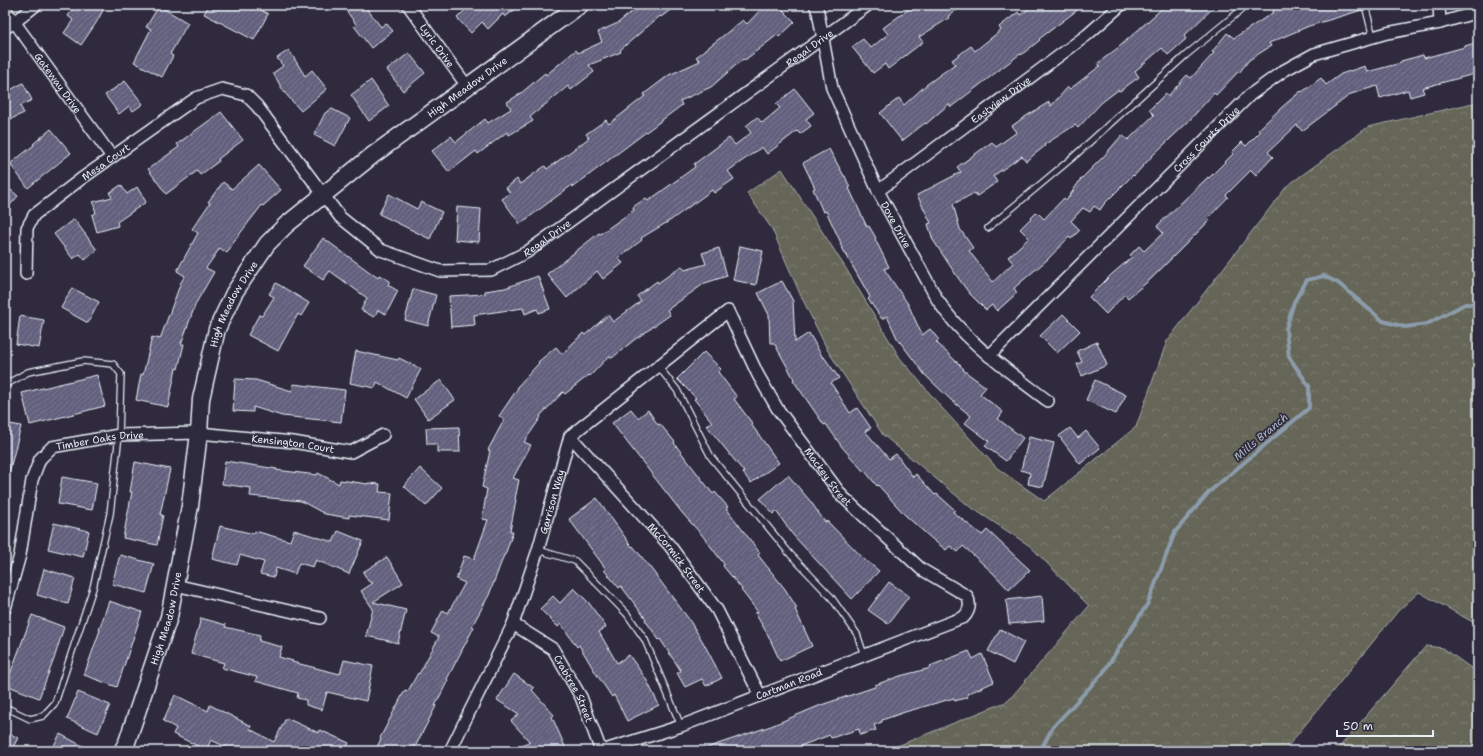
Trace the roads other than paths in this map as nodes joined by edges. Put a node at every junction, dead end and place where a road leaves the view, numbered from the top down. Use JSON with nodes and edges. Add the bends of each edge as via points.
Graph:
{"nodes":[{"id":1,"x":36,"y":5,"type":"edge"},
{"id":2,"x":408,"y":5,"type":"edge"},
{"id":3,"x":580,"y":5,"type":"edge"},
{"id":4,"x":814,"y":5,"type":"edge"},
{"id":5,"x":868,"y":5,"type":"edge"},
{"id":6,"x":1122,"y":5,"type":"edge"},
{"id":7,"x":1247,"y":5,"type":"edge"},
{"id":8,"x":1365,"y":5,"type":"edge"},
{"id":9,"x":1439,"y":5,"type":"edge"},
{"id":10,"x":5,"y":9,"type":"edge"},
{"id":11,"x":1478,"y":12,"type":"edge"},
{"id":12,"x":15,"y":22,"type":"junction"},
{"id":13,"x":1440,"y":23,"type":"junction"},
{"id":14,"x":5,"y":28,"type":"edge"},
{"id":15,"x":1373,"y":37,"type":"junction"},
{"id":16,"x":823,"y":38,"type":"junction"},
{"id":17,"x":467,"y":86,"type":"junction"},
{"id":18,"x":235,"y":92,"type":"joint"},
{"id":19,"x":112,"y":157,"type":"junction"},
{"id":20,"x":878,"y":191,"type":"junction"},
{"id":21,"x":324,"y":194,"type":"junction"},
{"id":22,"x":988,"y":228,"type":"dead end"},
{"id":23,"x":26,"y":274,"type":"dead end"},
{"id":24,"x":989,"y":356,"type":"junction"},
{"id":25,"x":658,"y":365,"type":"junction"},
{"id":26,"x":5,"y":385,"type":"edge"},
{"id":27,"x":1048,"y":401,"type":"dead end"},
{"id":28,"x":199,"y":433,"type":"junction"},
{"id":29,"x":119,"y":435,"type":"junction"},
{"id":30,"x":383,"y":435,"type":"dead end"},
{"id":31,"x":570,"y":436,"type":"junction"},
{"id":32,"x":538,"y":550,"type":"junction"},
{"id":33,"x":175,"y":585,"type":"junction"},
{"id":34,"x":970,"y":606,"type":"joint"},
{"id":35,"x":5,"y":609,"type":"edge"},
{"id":36,"x":320,"y":618,"type":"dead end"},
{"id":37,"x":513,"y":624,"type":"junction"},
{"id":38,"x":864,"y":655,"type":"junction"},
{"id":39,"x":760,"y":695,"type":"junction"},
{"id":40,"x":5,"y":707,"type":"edge"},
{"id":41,"x":681,"y":726,"type":"junction"},
{"id":42,"x":126,"y":750,"type":"edge"},
{"id":43,"x":450,"y":751,"type":"edge"},
{"id":44,"x":602,"y":751,"type":"edge"}],
"edges":[{"from":1,"to":12,"type":"street"},
{"from":2,"to":17,"type":"street","name":"Lyric Drive"},
{"from":3,"to":17,"type":"street","name":"High Meadow Drive"},
{"from":4,"to":16,"type":"street","name":"Dove Drive","via":[[818,12]]},
{"from":5,"to":16,"type":"street","name":"Regal Drive"},
{"from":6,"to":20,"type":"street","name":"Eastview Drive","via":[[1087,35]]},
{"from":7,"to":22,"type":"lane"},
{"from":8,"to":15,"type":"lane"},
{"from":9,"to":13,"type":"street"},
{"from":10,"to":12,"type":"street","name":"Gateway Drive"},
{"from":11,"to":13,"type":"street","name":"Cross Courts Drive"},
{"from":12,"to":14,"type":"street"},
{"from":12,"to":19,"type":"street","name":"Gateway Drive"},
{"from":13,"to":15,"type":"street","name":"Cross Courts Drive"},
{"from":15,"to":24,"type":"street","name":"Cross Courts Drive","via":[[1314,54],[1283,71],[1250,95]]},
{"from":16,"to":20,"type":"street","name":"Dove Drive","via":[[832,88]]},
{"from":16,"to":21,"type":"street","name":"Regal Drive","via":[[527,252],[491,270],[440,271],[382,250],[340,217]]},
{"from":17,"to":21,"type":"street","name":"High Meadow Drive"},
{"from":18,"to":19,"type":"street","name":"Mesa Court","via":[[222,89],[196,98]]},
{"from":18,"to":21,"type":"street","name":"Regal Drive","via":[[246,95],[257,106]]},
{"from":19,"to":23,"type":"street","name":"Mesa Court","via":[[34,215],[27,228]]},
{"from":20,"to":24,"type":"street","name":"Dove Drive","via":[[946,314]]},
{"from":21,"to":28,"type":"street","name":"High Meadow Drive","via":[[286,224],[267,244],[234,293],[217,329],[201,399]]},
{"from":24,"to":27,"type":"street","name":"Dove Drive"},
{"from":25,"to":31,"type":"street"},
{"from":25,"to":34,"type":"street","name":"Mackey Street","via":[[728,311],[758,375],[777,408],[842,496],[921,569],[966,596]]},
{"from":25,"to":38,"type":"lane","via":[[677,390],[711,457],[790,554],[831,597],[857,634]]},
{"from":26,"to":29,"type":"lane","via":[[28,372],[83,361],[113,364],[121,374]]},
{"from":28,"to":29,"type":"street","name":"Timber Oaks Drive"},
{"from":28,"to":30,"type":"street","name":"Kensington Court","via":[[293,442],[351,452]]},
{"from":28,"to":33,"type":"street","name":"High Meadow Drive","via":[[190,506]]},
{"from":29,"to":35,"type":"street","name":"Timber Oaks Drive","via":[[52,447],[40,459],[32,480],[20,555]]},
{"from":29,"to":40,"type":"lane","via":[[110,514],[93,588],[55,704],[43,716],[30,719]]},
{"from":31,"to":32,"type":"street","name":"Garrison Way"},
{"from":31,"to":39,"type":"street","name":"McCormick Street","via":[[670,546],[717,610]]},
{"from":32,"to":37,"type":"street","name":"Garrison Way"},
{"from":32,"to":41,"type":"lane","via":[[575,561],[627,614],[645,640]]},
{"from":33,"to":36,"type":"street"},
{"from":33,"to":42,"type":"street","name":"High Meadow Drive","via":[[169,618]]},
{"from":34,"to":38,"type":"street","name":"Cartman Road","via":[[964,617]]},
{"from":37,"to":43,"type":"street","name":"Garrison Way"},
{"from":37,"to":44,"type":"street","name":"Crabtree Street","via":[[553,649],[581,697]]},
{"from":38,"to":39,"type":"street","name":"Cartman Road"},
{"from":39,"to":41,"type":"street","name":"Cartman Road"},
{"from":41,"to":44,"type":"street","name":"Cartman Road"}]}
